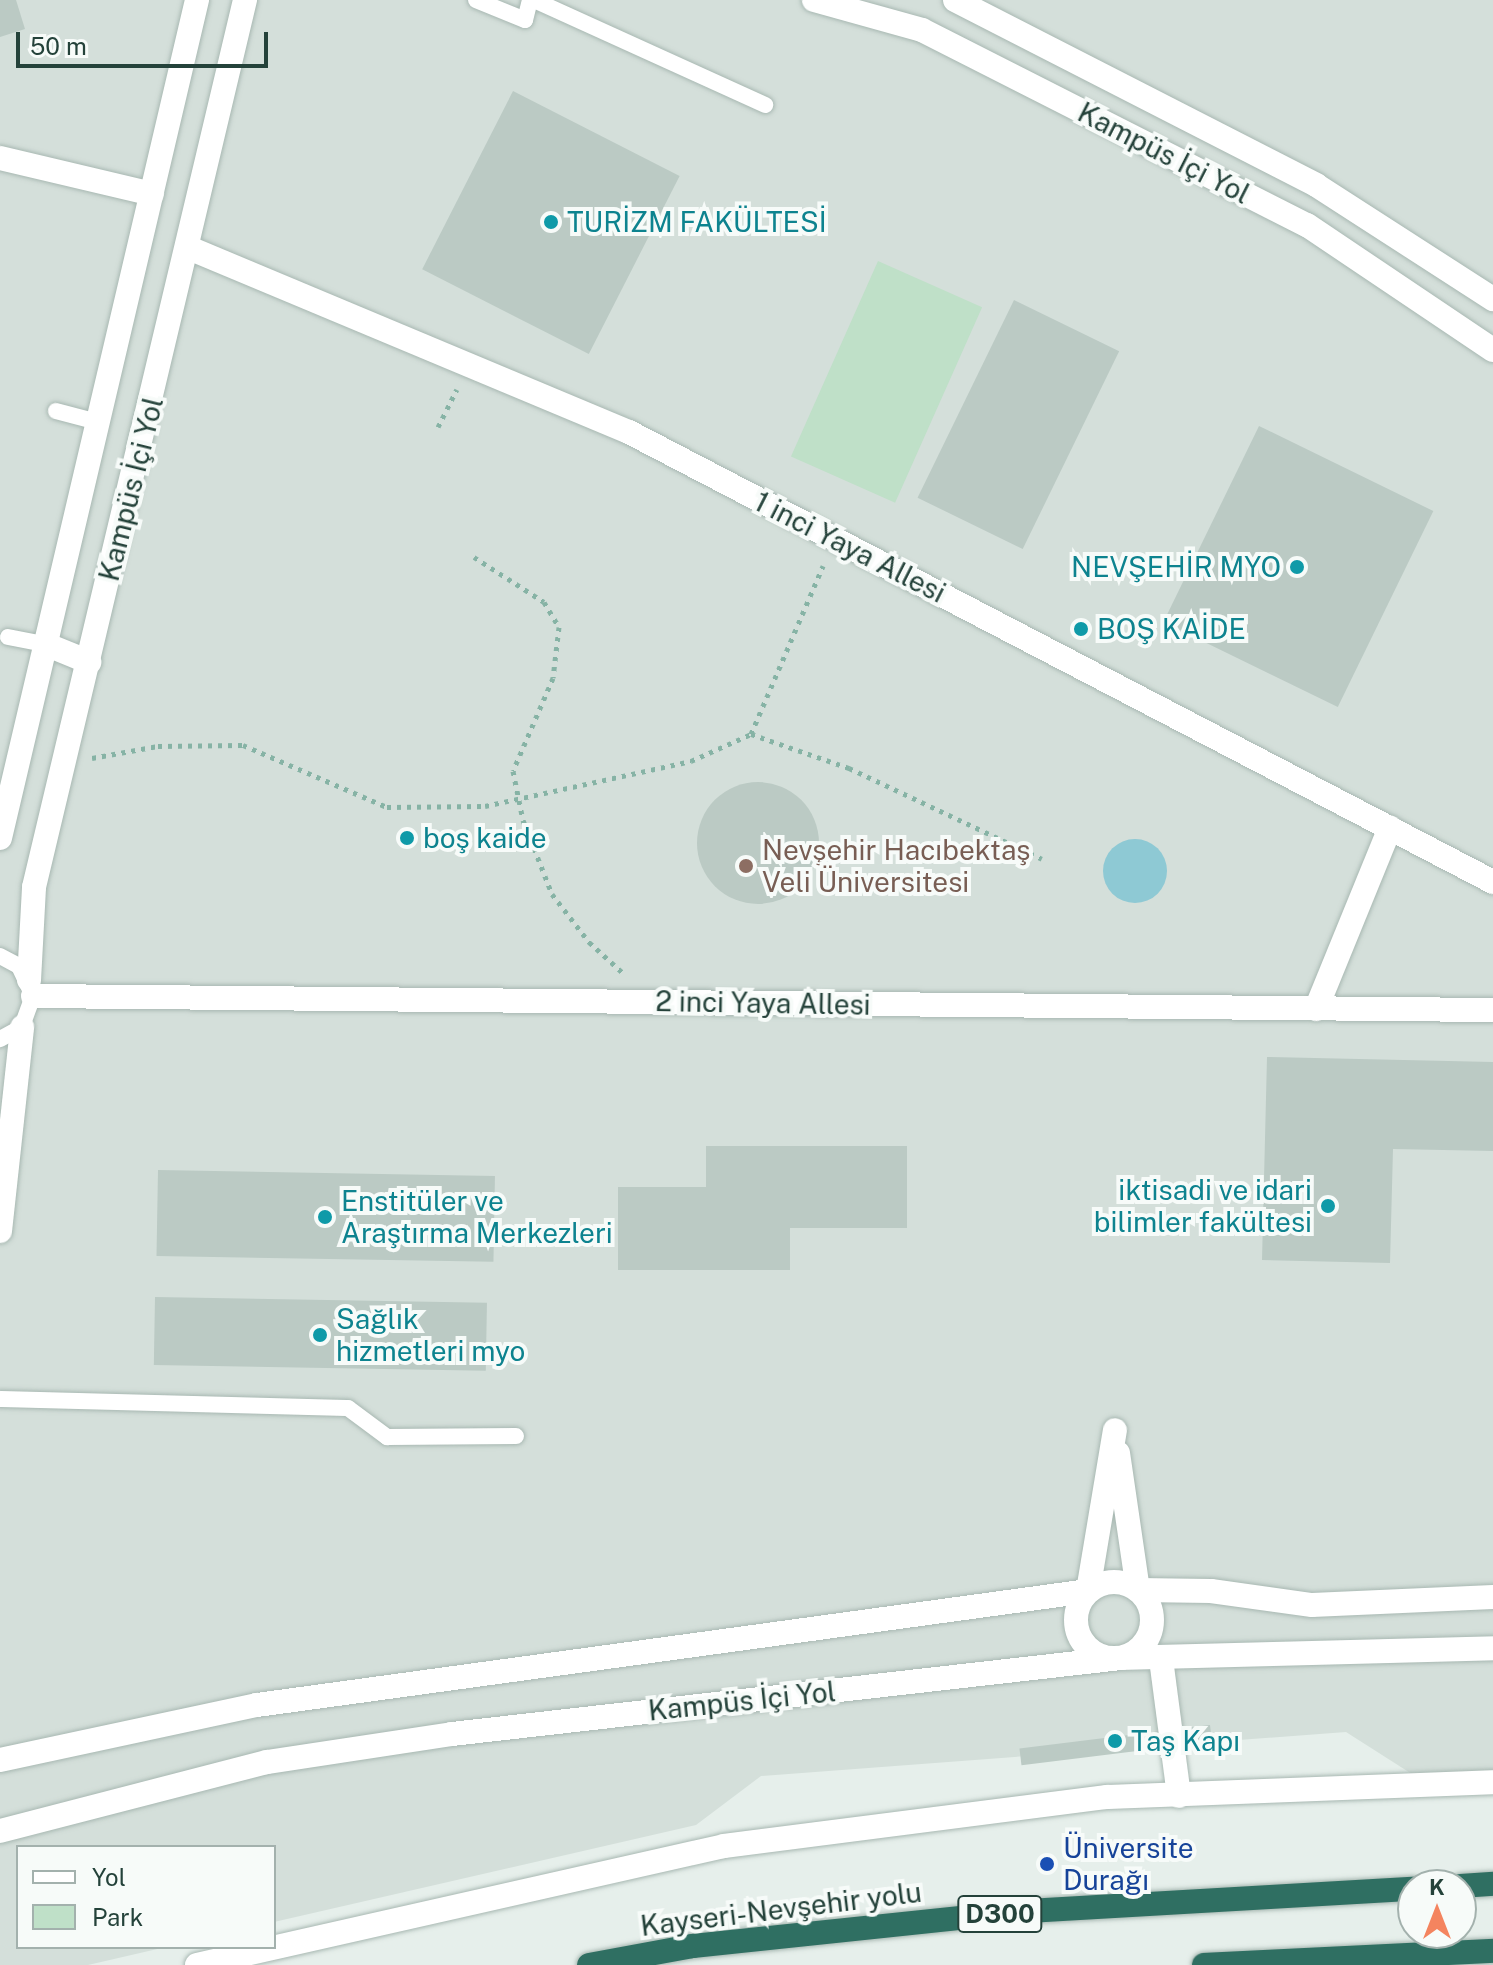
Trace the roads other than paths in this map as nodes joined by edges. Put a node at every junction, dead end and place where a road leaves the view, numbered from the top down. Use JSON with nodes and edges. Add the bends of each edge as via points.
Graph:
{"nodes":[{"id":1,"x":197,"y":0,"type":"edge"},
{"id":2,"x":245,"y":0,"type":"edge"},
{"id":3,"x":476,"y":0,"type":"edge"},
{"id":4,"x":532,"y":0,"type":"edge"},
{"id":5,"x":814,"y":0,"type":"edge"},
{"id":6,"x":955,"y":0,"type":"edge"},
{"id":7,"x":765,"y":105,"type":"dead end"},
{"id":8,"x":0,"y":158,"type":"edge"},
{"id":9,"x":152,"y":194,"type":"junction"},
{"id":10,"x":189,"y":248,"type":"junction"},
{"id":11,"x":1493,"y":299,"type":"edge"},
{"id":12,"x":1493,"y":350,"type":"edge"},
{"id":13,"x":56,"y":411,"type":"dead end"},
{"id":14,"x":98,"y":422,"type":"junction"},
{"id":15,"x":8,"y":637,"type":"dead end"},
{"id":16,"x":45,"y":644,"type":"junction"},
{"id":17,"x":89,"y":662,"type":"junction"},
{"id":18,"x":1390,"y":828,"type":"junction"},
{"id":19,"x":0,"y":838,"type":"edge"},
{"id":20,"x":1493,"y":882,"type":"edge"},
{"id":21,"x":0,"y":956,"type":"edge"},
{"id":22,"x":31,"y":988,"type":"junction"},
{"id":23,"x":1316,"y":1009,"type":"junction"},
{"id":24,"x":1493,"y":1010,"type":"edge"},
{"id":25,"x":22,"y":1027,"type":"junction"},
{"id":26,"x":0,"y":1039,"type":"edge"},
{"id":27,"x":0,"y":1231,"type":"edge"},
{"id":28,"x":0,"y":1399,"type":"edge"},
{"id":29,"x":516,"y":1436,"type":"dead end"},
{"id":30,"x":1138,"y":1590,"type":"junction"},
{"id":31,"x":1088,"y":1591,"type":"junction"},
{"id":32,"x":1493,"y":1597,"type":"edge"},
{"id":33,"x":1493,"y":1648,"type":"edge"},
{"id":34,"x":1121,"y":1658,"type":"junction"},
{"id":35,"x":1161,"y":1659,"type":"junction"},
{"id":36,"x":0,"y":1760,"type":"edge"},
{"id":37,"x":1493,"y":1782,"type":"edge"},
{"id":38,"x":1179,"y":1796,"type":"junction"},
{"id":39,"x":0,"y":1831,"type":"edge"},
{"id":40,"x":1397,"y":1890,"type":"edge"},
{"id":41,"x":276,"y":1947,"type":"edge"},
{"id":42,"x":268,"y":1949,"type":"edge"},
{"id":43,"x":1493,"y":1951,"type":"edge"},
{"id":44,"x":197,"y":1965,"type":"edge"},
{"id":45,"x":589,"y":1965,"type":"edge"},
{"id":46,"x":1204,"y":1965,"type":"edge"}],
"edges":[{"from":1,"to":9,"type":"street","name":"Kampüs İçi Yol"},
{"from":2,"to":10,"type":"street","name":"Kampüs İçi Yol"},
{"from":3,"to":4,"type":"lane","via":[[525,20]]},
{"from":4,"to":7,"type":"lane"},
{"from":5,"to":12,"type":"street","name":"Kampüs İçi Yol","via":[[922,30],[1307,225]]},
{"from":6,"to":11,"type":"street","name":"Kampüs İçi Yol","via":[[1316,185]]},
{"from":8,"to":9,"type":"street"},
{"from":9,"to":14,"type":"street","name":"Kampüs İçi Yol"},
{"from":10,"to":17,"type":"street","name":"Kampüs İçi Yol"},
{"from":10,"to":18,"type":"street","name":"1 inci Yaya Allesi","via":[[629,432]]},
{"from":13,"to":14,"type":"lane"},
{"from":14,"to":16,"type":"street","name":"Kampüs İçi Yol"},
{"from":15,"to":16,"type":"lane"},
{"from":16,"to":17,"type":"street"},
{"from":16,"to":19,"type":"street","name":"Kampüs İçi Yol"},
{"from":17,"to":22,"type":"street","name":"Kampüs İçi Yol","via":[[34,887]]},
{"from":18,"to":20,"type":"street","name":"1 inci Yaya Allesi"},
{"from":18,"to":23,"type":"street"},
{"from":21,"to":22,"type":"lane","via":[[19,966]]},
{"from":22,"to":23,"type":"street","name":"2 inci Yaya Allesi"},
{"from":22,"to":25,"type":"lane"},
{"from":23,"to":24,"type":"street","name":"2 inci Yaya Allesi"},
{"from":25,"to":26,"type":"lane"},
{"from":25,"to":27,"type":"street"},
{"from":28,"to":29,"type":"lane","via":[[348,1408],[387,1437]]},
{"from":30,"to":31,"type":"street","via":[[1113,1581]]},
{"from":30,"to":31,"type":"street","via":[[1115,1430]]},
{"from":30,"to":32,"type":"street","via":[[1211,1591],[1312,1605]]},
{"from":30,"to":34,"type":"street","via":[[1152,1611],[1153,1625],[1142,1647]]},
{"from":31,"to":34,"type":"street","via":[[1076,1614],[1080,1638],[1097,1654]]},
{"from":31,"to":36,"type":"street","via":[[272,1702]]},
{"from":33,"to":35,"type":"street","name":"Kampüs İçi Yol"},
{"from":34,"to":35,"type":"street","name":"Kampüs İçi Yol"},
{"from":34,"to":39,"type":"street","name":"Kampüs İçi Yol","via":[[267,1762]]},
{"from":35,"to":38,"type":"street"},
{"from":37,"to":38,"type":"street"},
{"from":38,"to":41,"type":"street","via":[[1107,1797],[724,1846]]},
{"from":40,"to":45,"type":"highway","name":"Kayseri-Nevşehir yolu","number":"D300","via":[[1027,1911],[693,1946]]},
{"from":42,"to":44,"type":"street"},
{"from":43,"to":46,"type":"highway"}]}
